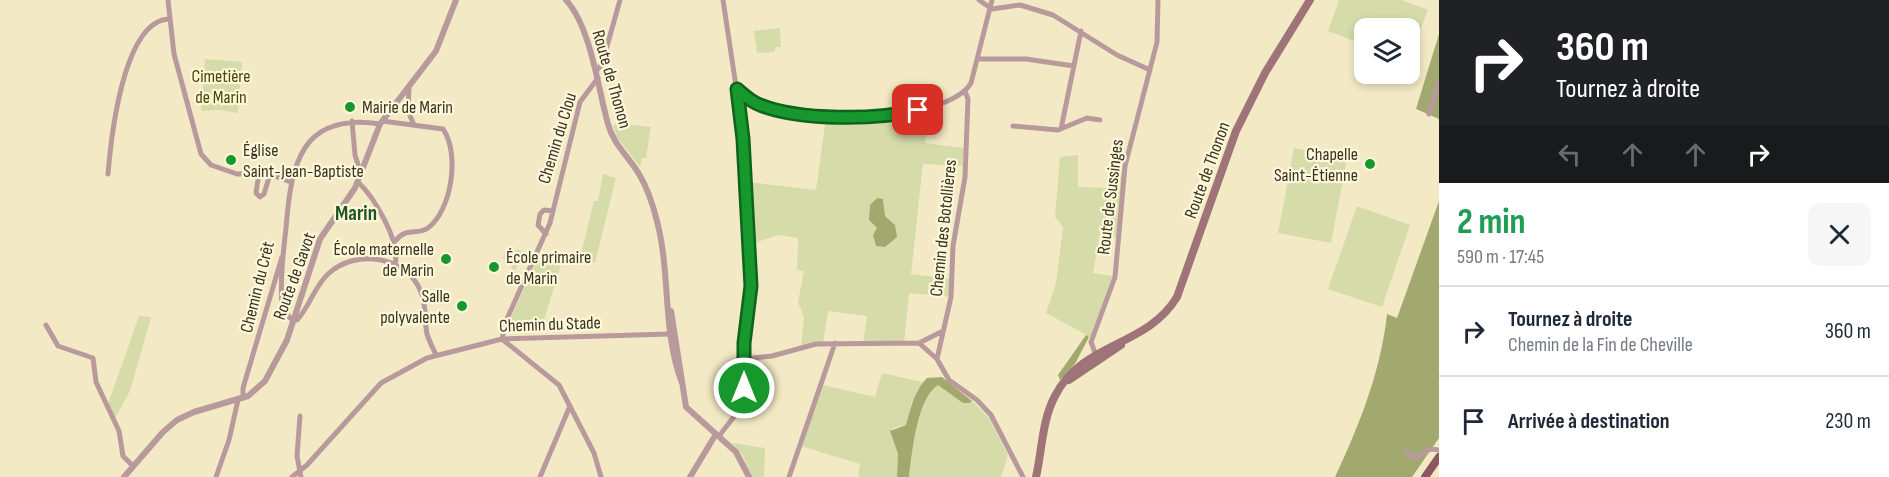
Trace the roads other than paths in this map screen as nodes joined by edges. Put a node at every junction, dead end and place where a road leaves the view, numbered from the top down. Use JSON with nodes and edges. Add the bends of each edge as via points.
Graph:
{"nodes":[{"id":1,"x":168,"y":0,"type":"edge"},
{"id":2,"x":456,"y":0,"type":"edge"},
{"id":3,"x":566,"y":0,"type":"edge"},
{"id":4,"x":620,"y":0,"type":"edge"},
{"id":5,"x":723,"y":0,"type":"edge"},
{"id":6,"x":979,"y":0,"type":"edge"},
{"id":7,"x":992,"y":0,"type":"edge"},
{"id":8,"x":1158,"y":0,"type":"edge"},
{"id":9,"x":1310,"y":0,"type":"edge"},
{"id":10,"x":992,"y":9,"type":"junction"},
{"id":11,"x":169,"y":19,"type":"junction"},
{"id":12,"x":1081,"y":31,"type":"junction"},
{"id":13,"x":979,"y":59,"type":"junction"},
{"id":14,"x":1074,"y":66,"type":"junction"},
{"id":15,"x":1150,"y":70,"type":"junction"},
{"id":16,"x":597,"y":75,"type":"junction"},
{"id":17,"x":1439,"y":81,"type":"edge"},
{"id":18,"x":410,"y":87,"type":"junction"},
{"id":19,"x":737,"y":89,"type":"junction"},
{"id":20,"x":965,"y":91,"type":"junction"},
{"id":21,"x":1429,"y":114,"type":"dead end"},
{"id":22,"x":1100,"y":120,"type":"dead end"},
{"id":23,"x":352,"y":121,"type":"junction"},
{"id":24,"x":381,"y":122,"type":"junction"},
{"id":25,"x":414,"y":125,"type":"junction"},
{"id":26,"x":1014,"y":126,"type":"dead end"},
{"id":27,"x":1061,"y":129,"type":"junction"},
{"id":28,"x":259,"y":173,"type":"junction"},
{"id":29,"x":108,"y":174,"type":"dead end"},
{"id":30,"x":270,"y":174,"type":"junction"},
{"id":31,"x":361,"y":174,"type":"junction"},
{"id":32,"x":291,"y":182,"type":"junction"},
{"id":33,"x":358,"y":182,"type":"junction"},
{"id":34,"x":553,"y":211,"type":"junction"},
{"id":35,"x":546,"y":234,"type":"junction"},
{"id":36,"x":395,"y":241,"type":"junction"},
{"id":37,"x":284,"y":256,"type":"junction"},
{"id":38,"x":395,"y":264,"type":"junction"},
{"id":39,"x":293,"y":320,"type":"junction"},
{"id":40,"x":46,"y":325,"type":"dead end"},
{"id":41,"x":942,"y":332,"type":"junction"},
{"id":42,"x":672,"y":334,"type":"junction"},
{"id":43,"x":502,"y":339,"type":"junction"},
{"id":44,"x":835,"y":343,"type":"junction"},
{"id":45,"x":919,"y":343,"type":"junction"},
{"id":46,"x":436,"y":355,"type":"junction"},
{"id":47,"x":1097,"y":357,"type":"junction"},
{"id":48,"x":937,"y":358,"type":"junction"},
{"id":49,"x":744,"y":359,"type":"junction"},
{"id":50,"x":241,"y":399,"type":"junction"},
{"id":51,"x":570,"y":406,"type":"junction"},
{"id":52,"x":300,"y":416,"type":"dead end"},
{"id":53,"x":717,"y":435,"type":"junction"},
{"id":54,"x":1439,"y":450,"type":"edge"},
{"id":55,"x":1407,"y":452,"type":"dead end"},
{"id":56,"x":1439,"y":457,"type":"edge"},
{"id":57,"x":133,"y":466,"type":"junction"},
{"id":58,"x":300,"y":474,"type":"edge"},
{"id":59,"x":124,"y":477,"type":"edge"},
{"id":60,"x":216,"y":477,"type":"edge"},
{"id":61,"x":292,"y":477,"type":"edge"},
{"id":62,"x":540,"y":477,"type":"edge"},
{"id":63,"x":601,"y":477,"type":"edge"},
{"id":64,"x":690,"y":477,"type":"edge"},
{"id":65,"x":749,"y":477,"type":"edge"},
{"id":66,"x":789,"y":477,"type":"edge"},
{"id":67,"x":1023,"y":477,"type":"edge"},
{"id":68,"x":1036,"y":477,"type":"edge"},
{"id":69,"x":1425,"y":477,"type":"edge"}],
"edges":[{"from":1,"to":11,"type":"street"},
{"from":2,"to":18,"type":"street","name":"Route de Gavot","via":[[439,46]]},
{"from":3,"to":16,"type":"street","name":"Route de Thonon","via":[[578,19]]},
{"from":4,"to":16,"type":"street","name":"Chemin du Clou"},
{"from":5,"to":19,"type":"street"},
{"from":6,"to":10,"type":"street"},
{"from":7,"to":10,"type":"street"},
{"from":8,"to":15,"type":"street","name":"Route de Sussinges","via":[[1158,32]]},
{"from":9,"to":47,"type":"main road","name":"Route de Thonon","via":[[1265,73],[1236,131],[1178,297],[1156,322]]},
{"from":10,"to":12,"type":"street","via":[[1029,6]]},
{"from":10,"to":13,"type":"street"},
{"from":11,"to":28,"type":"street","via":[[197,148],[211,165],[240,175]]},
{"from":11,"to":29,"type":"street","via":[[156,21],[136,45],[125,74]]},
{"from":12,"to":14,"type":"street"},
{"from":12,"to":15,"type":"street","via":[[1117,55]]},
{"from":13,"to":14,"type":"street","via":[[1038,60]]},
{"from":13,"to":20,"type":"street"},
{"from":14,"to":27,"type":"street"},
{"from":15,"to":47,"type":"street","name":"Route de Sussinges","via":[[1125,166],[1115,281],[1091,342]]},
{"from":16,"to":34,"type":"street","name":"Chemin du Clou","via":[[580,102]]},
{"from":16,"to":42,"type":"street","name":"Route de Thonon","via":[[610,132],[651,199],[665,260]]},
{"from":17,"to":21,"type":"street"},
{"from":18,"to":24,"type":"street","name":"Route de Gavot"},
{"from":18,"to":25,"type":"street","via":[[408,111]]},
{"from":19,"to":20,"type":"street","via":[[763,106],[832,117],[912,111]]},
{"from":19,"to":49,"type":"street","via":[[751,286]]},
{"from":20,"to":41,"type":"street","name":"Chemin des Botollières","via":[[965,177],[953,246],[950,302]]},
{"from":22,"to":27,"type":"street","via":[[1087,118]]},
{"from":23,"to":24,"type":"street"},
{"from":23,"to":31,"type":"street"},
{"from":23,"to":32,"type":"street","name":"Chemin du Crêt","via":[[329,128],[305,147]]},
{"from":24,"to":25,"type":"street"},
{"from":24,"to":31,"type":"street","name":"Route de Gavot"},
{"from":25,"to":36,"type":"street","via":[[444,130],[452,176],[447,198],[430,226],[404,232]]},
{"from":26,"to":27,"type":"street"},
{"from":28,"to":30,"type":"street"},
{"from":28,"to":30,"type":"street","via":[[256,189],[260,197]]},
{"from":30,"to":32,"type":"street"},
{"from":31,"to":33,"type":"street","name":"Route de Gavot"},
{"from":32,"to":37,"type":"street","name":"Chemin du Crêt"},
{"from":33,"to":36,"type":"street"},
{"from":33,"to":39,"type":"street","name":"Route de Gavot","via":[[320,239]]},
{"from":34,"to":35,"type":"street","name":"Chemin du Clou"},
{"from":34,"to":35,"type":"street","name":"Chemin du Clou","via":[[540,214],[538,225]]},
{"from":35,"to":43,"type":"street","name":"Chemin du Clou","via":[[506,321]]},
{"from":36,"to":38,"type":"street"},
{"from":37,"to":39,"type":"street","via":[[282,307]]},
{"from":37,"to":50,"type":"street","name":"Chemin du Crêt"},
{"from":38,"to":39,"type":"street","via":[[375,258],[345,264],[326,276],[299,318]]},
{"from":38,"to":46,"type":"street","via":[[408,272],[420,288],[427,333]]},
{"from":39,"to":50,"type":"street","name":"Route de Gavot","via":[[265,381]]},
{"from":40,"to":57,"type":"street","via":[[58,346],[93,358],[96,382],[119,431],[123,456]]},
{"from":41,"to":45,"type":"street"},
{"from":41,"to":48,"type":"street","name":"Chemin des Botollières"},
{"from":42,"to":43,"type":"street","name":"Chemin du Stade"},
{"from":42,"to":53,"type":"street","name":"Route de Thonon","via":[[689,411]]},
{"from":43,"to":46,"type":"street","name":"Chemin du Stade"},
{"from":43,"to":51,"type":"street","via":[[554,380]]},
{"from":44,"to":45,"type":"street"},
{"from":44,"to":49,"type":"street","via":[[805,345],[772,356]]},
{"from":44,"to":66,"type":"street"},
{"from":45,"to":48,"type":"street"},
{"from":46,"to":58,"type":"street","name":"Chemin du Stade","via":[[381,383]]},
{"from":47,"to":68,"type":"main road","name":"Route de Thonon","via":[[1073,369],[1061,386],[1048,415]]},
{"from":48,"to":67,"type":"street","via":[[946,377],[991,415]]},
{"from":49,"to":53,"type":"street","via":[[746,379],[740,402],[734,417]]},
{"from":50,"to":57,"type":"street","name":"Route de Gavot","via":[[177,420]]},
{"from":50,"to":60,"type":"street","name":"Chemin du Crêt"},
{"from":51,"to":62,"type":"street"},
{"from":51,"to":63,"type":"street","via":[[597,459]]},
{"from":52,"to":58,"type":"street"},
{"from":53,"to":64,"type":"street"},
{"from":53,"to":65,"type":"street","name":"Route de Thonon","via":[[740,456]]},
{"from":54,"to":55,"type":"street","via":[[1430,449],[1415,458]]},
{"from":56,"to":69,"type":"main road"},
{"from":57,"to":59,"type":"street","name":"Route de Gavot"},
{"from":58,"to":61,"type":"street","name":"Chemin du Stade"}]}
